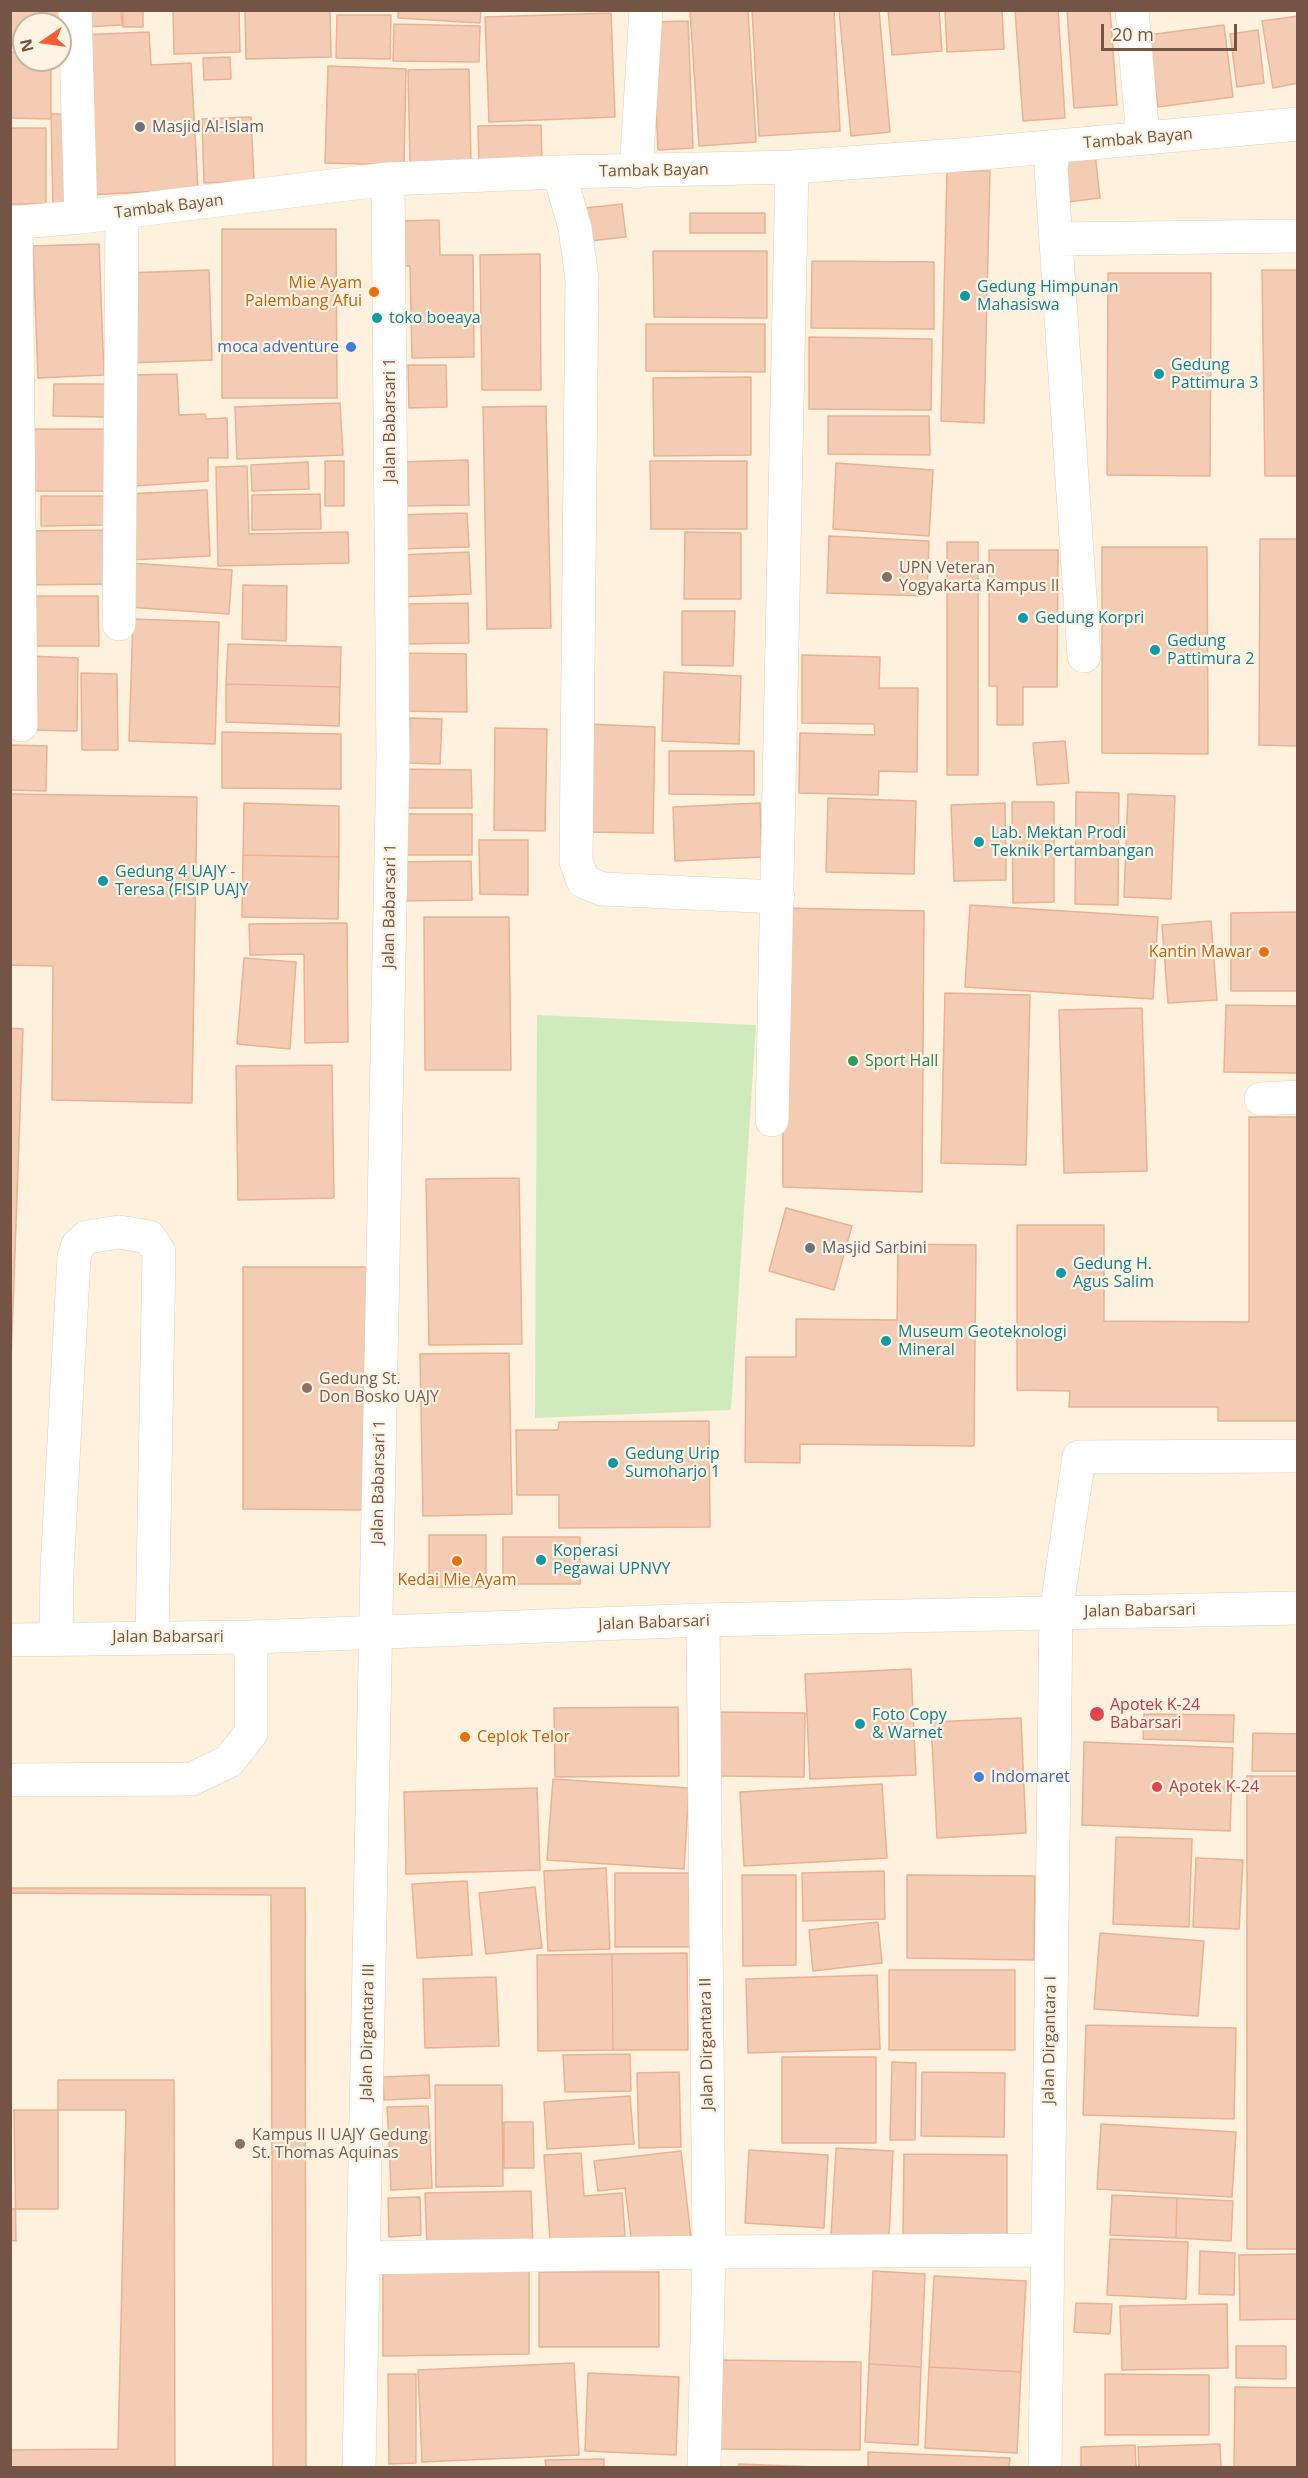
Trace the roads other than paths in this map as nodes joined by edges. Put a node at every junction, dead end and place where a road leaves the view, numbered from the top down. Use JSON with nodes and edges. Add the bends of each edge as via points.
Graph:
{"nodes":[{"id":1,"x":75,"y":10,"type":"edge"},
{"id":2,"x":646,"y":10,"type":"edge"},
{"id":3,"x":1132,"y":10,"type":"edge"},
{"id":4,"x":1298,"y":124,"type":"edge"},
{"id":5,"x":1143,"y":138,"type":"junction"},
{"id":6,"x":1054,"y":147,"type":"junction"},
{"id":7,"x":792,"y":167,"type":"junction"},
{"id":8,"x":559,"y":172,"type":"junction"},
{"id":9,"x":636,"y":172,"type":"junction"},
{"id":10,"x":388,"y":179,"type":"junction"},
{"id":11,"x":122,"y":213,"type":"junction"},
{"id":12,"x":81,"y":218,"type":"junction"},
{"id":13,"x":13,"y":223,"type":"edge"},
{"id":14,"x":1298,"y":236,"type":"edge"},
{"id":15,"x":1056,"y":238,"type":"junction"},
{"id":16,"x":119,"y":624,"type":"dead end"},
{"id":17,"x":1084,"y":656,"type":"dead end"},
{"id":18,"x":21,"y":724,"type":"dead end"},
{"id":19,"x":778,"y":897,"type":"junction"},
{"id":20,"x":1298,"y":1097,"type":"edge"},
{"id":21,"x":1261,"y":1099,"type":"dead end"},
{"id":22,"x":772,"y":1120,"type":"dead end"},
{"id":23,"x":1298,"y":1456,"type":"edge"},
{"id":24,"x":1298,"y":1608,"type":"edge"},
{"id":25,"x":1056,"y":1613,"type":"junction"},
{"id":26,"x":703,"y":1620,"type":"junction"},
{"id":27,"x":377,"y":1634,"type":"junction"},
{"id":28,"x":152,"y":1637,"type":"junction"},
{"id":29,"x":251,"y":1637,"type":"junction"},
{"id":30,"x":56,"y":1638,"type":"junction"},
{"id":31,"x":10,"y":1640,"type":"edge"},
{"id":32,"x":10,"y":1780,"type":"edge"},
{"id":33,"x":1048,"y":2250,"type":"junction"},
{"id":34,"x":709,"y":2252,"type":"junction"},
{"id":35,"x":363,"y":2258,"type":"junction"},
{"id":36,"x":359,"y":2468,"type":"edge"},
{"id":37,"x":704,"y":2468,"type":"edge"},
{"id":38,"x":1045,"y":2468,"type":"edge"}],
"edges":[{"from":1,"to":12,"type":"street"},
{"from":2,"to":9,"type":"street"},
{"from":3,"to":5,"type":"street"},
{"from":4,"to":5,"type":"street","name":"Tambak Bayan"},
{"from":5,"to":6,"type":"street","name":"Tambak Bayan"},
{"from":6,"to":7,"type":"street","name":"Tambak Bayan"},
{"from":6,"to":15,"type":"street","via":[[1051,168]]},
{"from":7,"to":9,"type":"street","name":"Tambak Bayan"},
{"from":7,"to":19,"type":"street"},
{"from":8,"to":9,"type":"street","name":"Tambak Bayan"},
{"from":8,"to":10,"type":"street","name":"Tambak Bayan"},
{"from":8,"to":19,"type":"street","via":[[575,228],[582,279],[576,861],[583,881],[602,890]]},
{"from":10,"to":11,"type":"street","name":"Tambak Bayan"},
{"from":10,"to":27,"type":"street","name":"Jalan Babarsari 1","via":[[393,758]]},
{"from":11,"to":12,"type":"street","name":"Tambak Bayan"},
{"from":11,"to":16,"type":"street"},
{"from":12,"to":13,"type":"street","name":"Tambak Bayan"},
{"from":13,"to":18,"type":"street"},
{"from":14,"to":15,"type":"street"},
{"from":15,"to":17,"type":"street"},
{"from":19,"to":22,"type":"street"},
{"from":20,"to":21,"type":"street"},
{"from":23,"to":25,"type":"street","name":"Jalan Dirgantara I","via":[[1079,1457]]},
{"from":24,"to":25,"type":"street","name":"Jalan Babarsari"},
{"from":25,"to":26,"type":"street","name":"Jalan Babarsari"},
{"from":25,"to":33,"type":"street","name":"Jalan Dirgantara I"},
{"from":26,"to":27,"type":"street","name":"Jalan Babarsari"},
{"from":26,"to":34,"type":"street","name":"Jalan Dirgantara II"},
{"from":27,"to":29,"type":"street","name":"Jalan Babarsari"},
{"from":27,"to":35,"type":"street","name":"Jalan Dirgantara III"},
{"from":28,"to":29,"type":"street","name":"Jalan Babarsari"},
{"from":28,"to":30,"type":"street","name":"Jalan Babarsari"},
{"from":28,"to":30,"type":"street","via":[[159,1252],[149,1237],[119,1232],[87,1238],[78,1245],[74,1257]]},
{"from":29,"to":32,"type":"street","via":[[251,1733],[229,1761],[192,1779]]},
{"from":30,"to":31,"type":"street","name":"Jalan Babarsari"},
{"from":33,"to":34,"type":"street"},
{"from":33,"to":38,"type":"street","name":"Jalan Dirgantara I"},
{"from":34,"to":35,"type":"street"},
{"from":34,"to":37,"type":"street","name":"Jalan Dirgantara II"},
{"from":35,"to":36,"type":"street","name":"Jalan Dirgantara III"}]}
